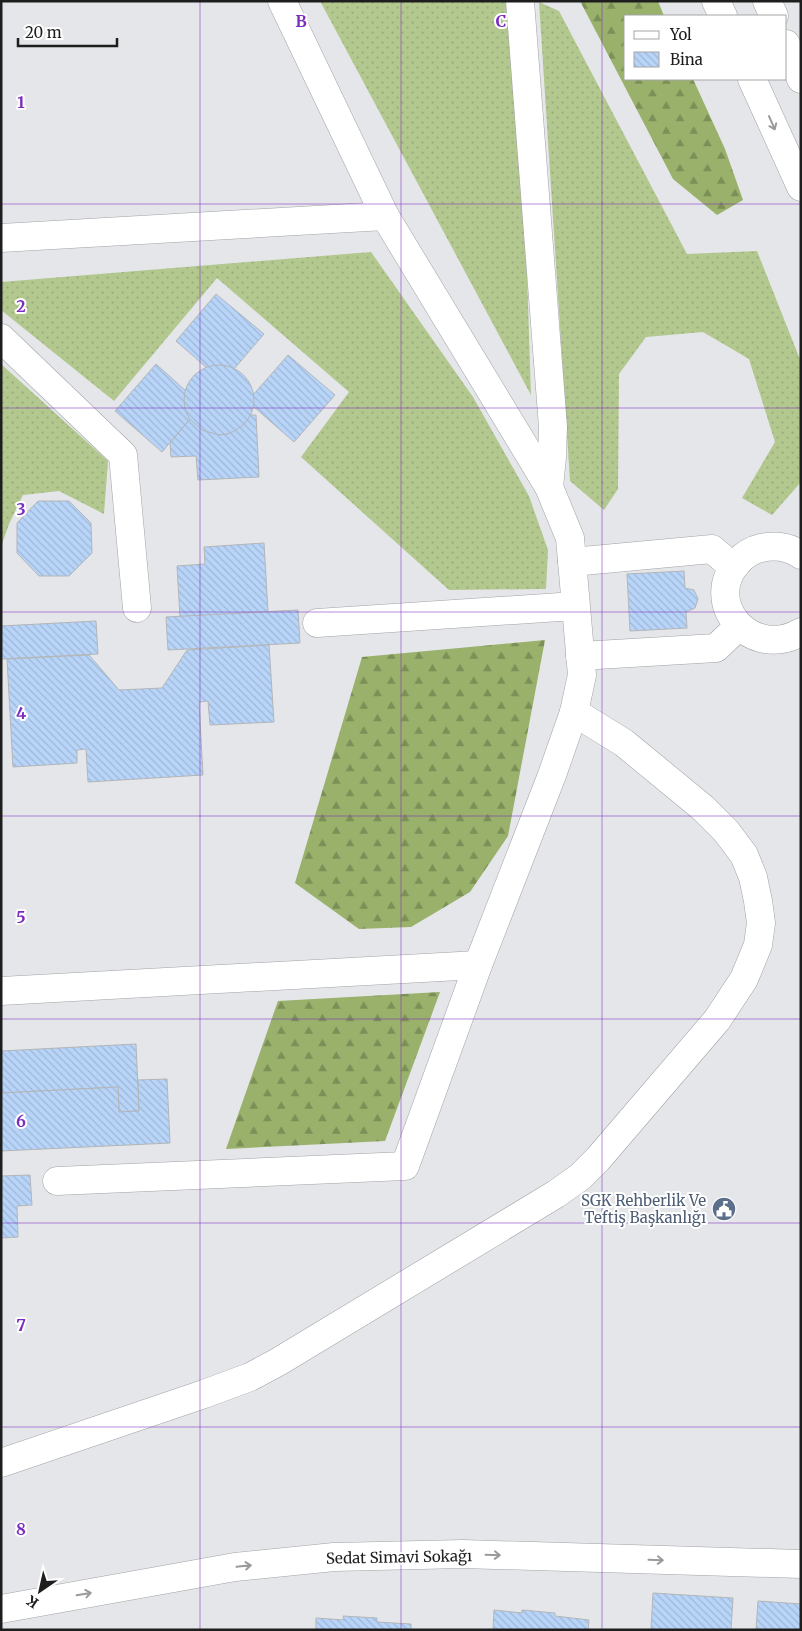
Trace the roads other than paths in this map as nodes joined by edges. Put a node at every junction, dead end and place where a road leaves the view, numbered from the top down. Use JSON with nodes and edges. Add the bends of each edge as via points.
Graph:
{"nodes":[{"id":1,"x":282,"y":1,"type":"edge"},
{"id":2,"x":520,"y":1,"type":"edge"},
{"id":3,"x":716,"y":1,"type":"edge"},
{"id":4,"x":767,"y":1,"type":"edge"},
{"id":5,"x":723,"y":15,"type":"edge"},
{"id":6,"x":774,"y":15,"type":"edge"},
{"id":7,"x":787,"y":46,"type":"edge"},
{"id":8,"x":801,"y":78,"type":"edge"},
{"id":9,"x":752,"y":80,"type":"edge"},
{"id":10,"x":801,"y":187,"type":"edge"},
{"id":11,"x":385,"y":216,"type":"junction"},
{"id":12,"x":1,"y":238,"type":"edge"},
{"id":13,"x":1,"y":338,"type":"edge"},
{"id":14,"x":548,"y":486,"type":"junction"},
{"id":15,"x":800,"y":552,"type":"edge"},
{"id":16,"x":572,"y":562,"type":"junction"},
{"id":17,"x":733,"y":567,"type":"junction"},
{"id":18,"x":575,"y":606,"type":"junction"},
{"id":19,"x":137,"y":608,"type":"dead end"},
{"id":20,"x":317,"y":623,"type":"dead end"},
{"id":21,"x":739,"y":626,"type":"junction"},
{"id":22,"x":801,"y":632,"type":"edge"},
{"id":23,"x":580,"y":656,"type":"junction"},
{"id":24,"x":574,"y":712,"type":"junction"},
{"id":25,"x":478,"y":965,"type":"junction"},
{"id":26,"x":1,"y":991,"type":"edge"},
{"id":27,"x":57,"y":1181,"type":"dead end"},
{"id":28,"x":1,"y":1463,"type":"edge"},
{"id":29,"x":801,"y":1564,"type":"edge"},
{"id":30,"x":1,"y":1609,"type":"edge"}],
"edges":[{"from":1,"to":11,"type":"street"},
{"from":2,"to":14,"type":"street","via":[[552,427]]},
{"from":3,"to":5,"type":"street"},
{"from":4,"to":6,"type":"street"},
{"from":7,"to":8,"type":"street"},
{"from":9,"to":10,"type":"street","one_way":true},
{"from":11,"to":12,"type":"street"},
{"from":11,"to":14,"type":"street"},
{"from":13,"to":19,"type":"street","via":[[123,455]]},
{"from":14,"to":16,"type":"street","via":[[570,538]]},
{"from":15,"to":17,"type":"street","via":[[785,547],[756,549]]},
{"from":16,"to":17,"type":"street","via":[[712,549]]},
{"from":16,"to":18,"type":"street"},
{"from":17,"to":21,"type":"street","via":[[727,581],[726,596],[730,612]]},
{"from":18,"to":20,"type":"street"},
{"from":18,"to":23,"type":"street"},
{"from":21,"to":22,"type":"street","via":[[752,636],[768,640],[784,640]]},
{"from":21,"to":23,"type":"street","via":[[716,648]]},
{"from":23,"to":24,"type":"street","via":[[582,675]]},
{"from":24,"to":25,"type":"street"},
{"from":24,"to":28,"type":"street","via":[[624,743],[703,808],[744,855],[758,901],[761,923],[758,946],[744,979],[717,1020],[598,1159],[556,1194],[250,1377]]},
{"from":25,"to":26,"type":"street"},
{"from":25,"to":27,"type":"street","via":[[405,1166]]},
{"from":30,"to":29,"type":"street","name":"Sedat Simavi Sokağı","one_way":true,"via":[[235,1567],[334,1557],[463,1554]]}]}
